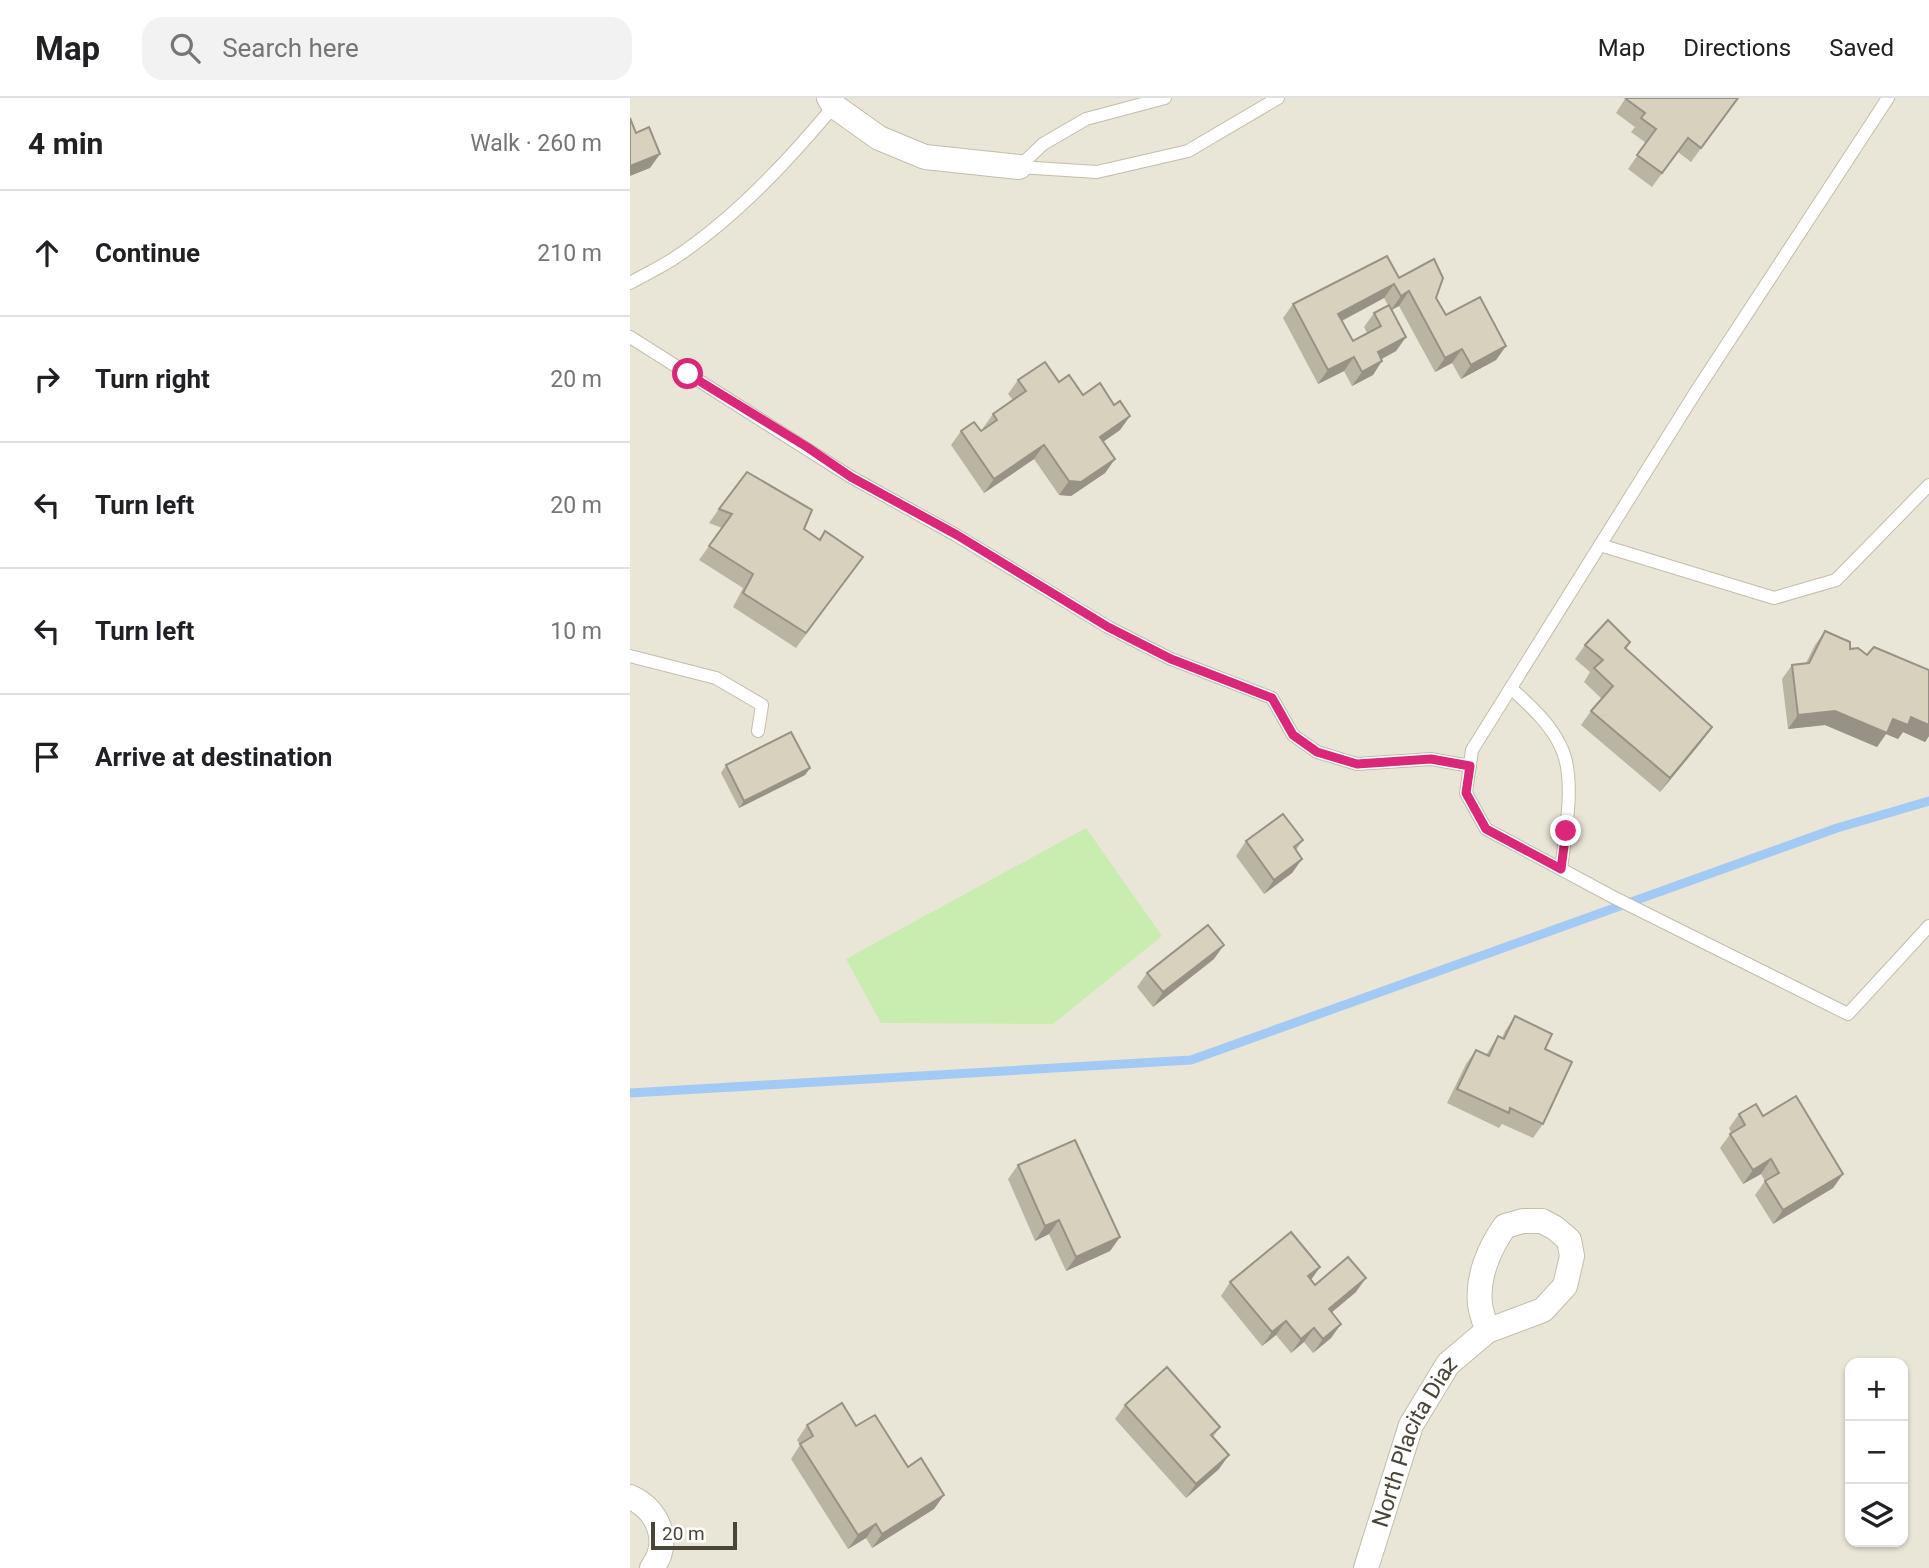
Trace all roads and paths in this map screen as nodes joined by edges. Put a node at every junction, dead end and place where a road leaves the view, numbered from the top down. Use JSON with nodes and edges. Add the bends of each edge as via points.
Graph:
{"nodes":[{"id":1,"x":1165,"y":98,"type":"edge"},
{"id":2,"x":1278,"y":98,"type":"edge"},
{"id":3,"x":1888,"y":98,"type":"edge"},
{"id":4,"x":832,"y":102,"type":"edge"},
{"id":5,"x":1020,"y":166,"type":"junction"},
{"id":6,"x":630,"y":283,"type":"edge"},
{"id":7,"x":630,"y":337,"type":"edge"},
{"id":8,"x":1929,"y":485,"type":"edge"},
{"id":9,"x":1600,"y":545,"type":"junction"},
{"id":10,"x":630,"y":656,"type":"edge"},
{"id":11,"x":1511,"y":688,"type":"junction"},
{"id":12,"x":758,"y":731,"type":"dead end"},
{"id":13,"x":1470,"y":766,"type":"junction"},
{"id":14,"x":1561,"y":869,"type":"junction"},
{"id":15,"x":1929,"y":926,"type":"edge"},
{"id":16,"x":1487,"y":1331,"type":"junction"},
{"id":17,"x":630,"y":1497,"type":"edge"},
{"id":18,"x":652,"y":1568,"type":"edge"},
{"id":19,"x":1366,"y":1568,"type":"edge"}],
"edges":[{"from":1,"to":5,"type":"lane","via":[[1086,119],[1043,144]]},
{"from":2,"to":5,"type":"lane","via":[[1188,151],[1097,172]]},
{"from":3,"to":9,"type":"lane"},
{"from":4,"to":5,"type":"street","via":[[879,138],[925,157]]},
{"from":4,"to":6,"type":"lane","via":[[798,149],[724,219],[673,259]]},
{"from":7,"to":13,"type":"lane","via":[[851,477],[1108,627],[1171,659],[1272,698],[1293,735],[1317,752],[1357,764],[1431,759]]},
{"from":8,"to":9,"type":"lane","via":[[1836,580],[1774,598]]},
{"from":9,"to":11,"type":"lane"},
{"from":10,"to":12,"type":"lane","via":[[716,678],[762,705]]},
{"from":11,"to":13,"type":"lane","via":[[1472,750]]},
{"from":11,"to":14,"type":"lane","via":[[1542,718],[1562,747],[1569,785]]},
{"from":13,"to":14,"type":"lane","via":[[1466,793],[1486,829]]},
{"from":14,"to":15,"type":"lane","via":[[1848,1014]]},
{"from":16,"to":16,"type":"street","name":"North Placita Diaz","via":[[1543,1310],[1564,1286],[1572,1256],[1569,1240],[1555,1228],[1542,1221],[1523,1221],[1505,1226],[1496,1238],[1486,1260],[1479,1303]]},
{"from":16,"to":19,"type":"street","name":"North Placita Diaz","via":[[1448,1364],[1411,1425]]},
{"from":17,"to":18,"type":"street","via":[[645,1505],[661,1531],[662,1547]]}]}
